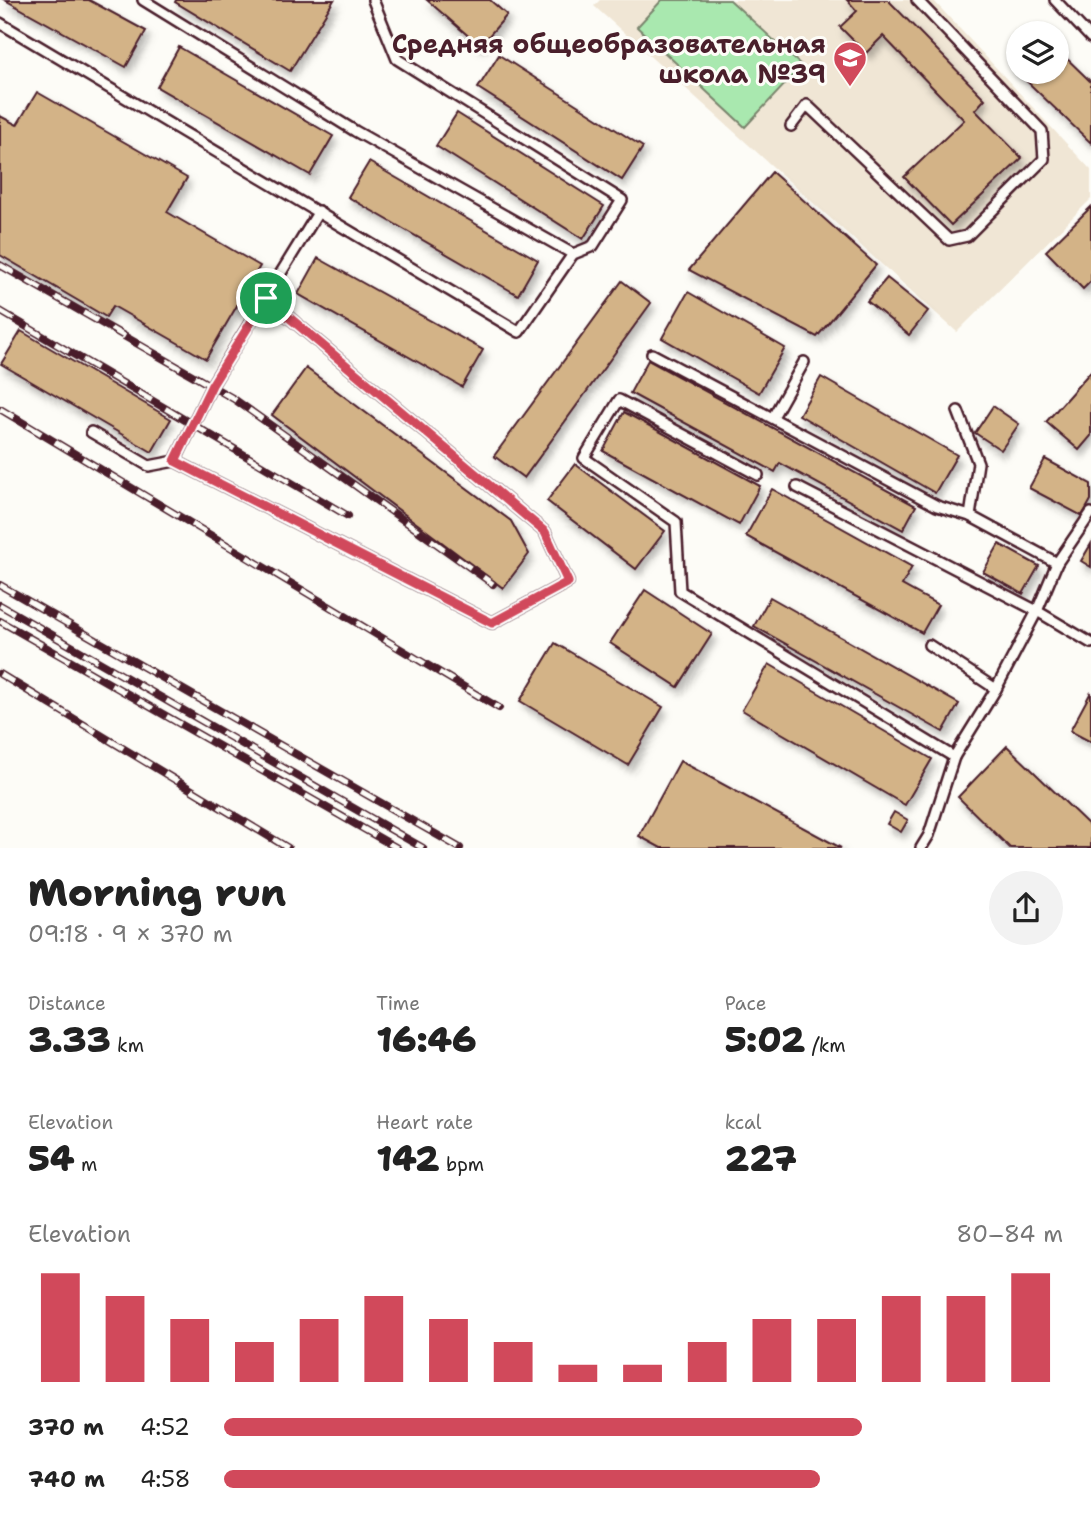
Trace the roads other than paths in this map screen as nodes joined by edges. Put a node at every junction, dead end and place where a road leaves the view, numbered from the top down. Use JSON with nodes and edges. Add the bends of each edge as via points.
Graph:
{"nodes":[{"id":1,"x":143,"y":0,"type":"edge"},
{"id":2,"x":373,"y":0,"type":"edge"},
{"id":3,"x":917,"y":0,"type":"edge"},
{"id":4,"x":1055,"y":0,"type":"edge"},
{"id":5,"x":0,"y":23,"type":"edge"},
{"id":6,"x":1091,"y":38,"type":"edge"},
{"id":7,"x":791,"y":126,"type":"dead end"},
{"id":8,"x":319,"y":211,"type":"junction"},
{"id":9,"x":573,"y":254,"type":"junction"},
{"id":10,"x":266,"y":298,"type":"junction"},
{"id":11,"x":652,"y":354,"type":"dead end"},
{"id":12,"x":804,"y":362,"type":"dead end"},
{"id":13,"x":958,"y":411,"type":"dead end"},
{"id":14,"x":773,"y":417,"type":"junction"},
{"id":15,"x":91,"y":432,"type":"dead end"},
{"id":16,"x":175,"y":461,"type":"junction"},
{"id":17,"x":758,"y":475,"type":"dead end"},
{"id":18,"x":797,"y":487,"type":"dead end"},
{"id":19,"x":1091,"y":513,"type":"edge"},
{"id":20,"x":970,"y":516,"type":"junction"},
{"id":21,"x":1057,"y":562,"type":"junction"},
{"id":22,"x":1037,"y":611,"type":"junction"},
{"id":23,"x":1091,"y":643,"type":"edge"},
{"id":24,"x":929,"y":645,"type":"dead end"},
{"id":25,"x":996,"y":689,"type":"junction"},
{"id":26,"x":954,"y":757,"type":"junction"},
{"id":27,"x":921,"y":848,"type":"edge"}],
"edges":[{"from":1,"to":9,"type":"lane","via":[[355,131]]},
{"from":2,"to":9,"type":"lane","via":[[397,59],[622,200],[593,246]]},
{"from":3,"to":7,"type":"lane","via":[[1042,131],[1044,159],[967,236],[949,240],[807,106]]},
{"from":4,"to":6,"type":"lane"},
{"from":5,"to":8,"type":"lane"},
{"from":8,"to":9,"type":"lane","via":[[519,332]]},
{"from":8,"to":10,"type":"lane"},
{"from":10,"to":16,"type":"lane","via":[[212,385]]},
{"from":10,"to":16,"type":"lane","via":[[545,532],[568,582],[492,623]]},
{"from":11,"to":14,"type":"lane"},
{"from":12,"to":14,"type":"lane"},
{"from":13,"to":20,"type":"lane","via":[[978,463]]},
{"from":14,"to":20,"type":"lane","via":[[937,506]]},
{"from":15,"to":16,"type":"lane","via":[[149,466]]},
{"from":17,"to":26,"type":"lane","via":[[619,400],[584,458],[676,522],[680,591]]},
{"from":18,"to":22,"type":"lane"},
{"from":19,"to":21,"type":"lane"},
{"from":20,"to":21,"type":"lane"},
{"from":21,"to":22,"type":"lane"},
{"from":22,"to":23,"type":"lane"},
{"from":22,"to":25,"type":"lane"},
{"from":24,"to":25,"type":"lane"},
{"from":25,"to":26,"type":"lane"},
{"from":26,"to":27,"type":"lane"}]}
